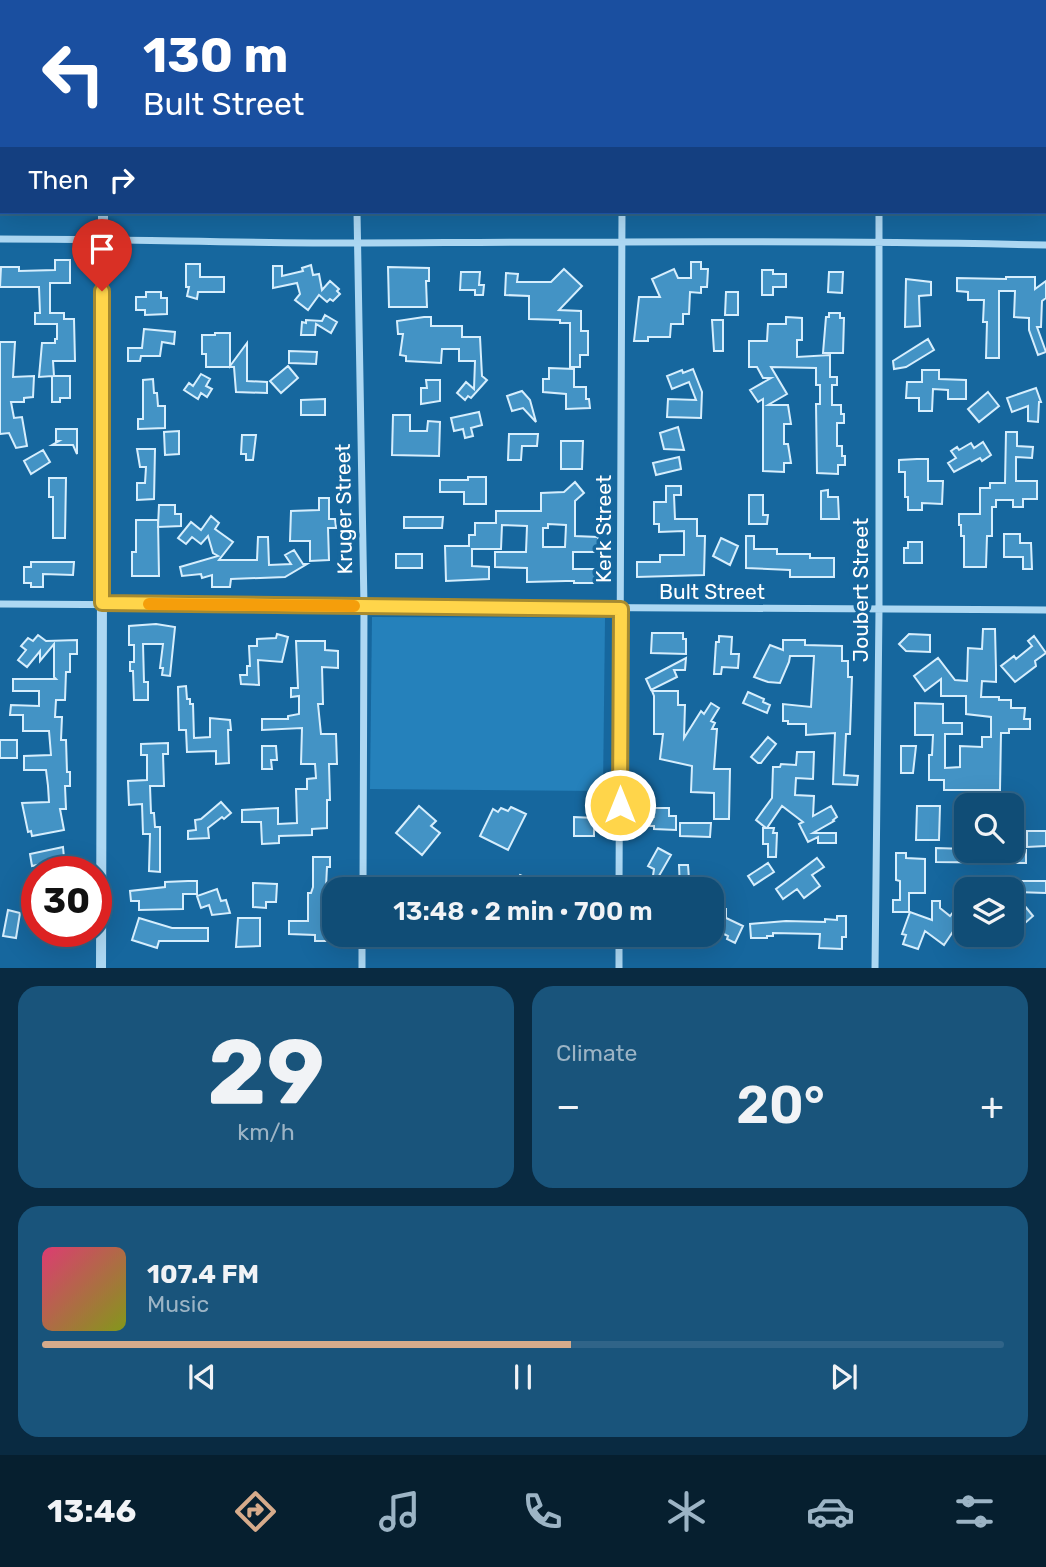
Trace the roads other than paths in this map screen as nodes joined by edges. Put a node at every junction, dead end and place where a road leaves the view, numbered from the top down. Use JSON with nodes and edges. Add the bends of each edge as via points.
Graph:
{"nodes":[{"id":1,"x":103,"y":214,"type":"edge"},
{"id":2,"x":357,"y":214,"type":"edge"},
{"id":3,"x":622,"y":214,"type":"edge"},
{"id":4,"x":879,"y":214,"type":"edge"},
{"id":5,"x":0,"y":239,"type":"edge"},
{"id":6,"x":102,"y":239,"type":"junction"},
{"id":7,"x":622,"y":240,"type":"junction"},
{"id":8,"x":879,"y":242,"type":"junction"},
{"id":9,"x":356,"y":243,"type":"junction"},
{"id":10,"x":1046,"y":245,"type":"edge"},
{"id":11,"x":102,"y":603,"type":"junction"},
{"id":12,"x":0,"y":604,"type":"edge"},
{"id":13,"x":364,"y":606,"type":"junction"},
{"id":14,"x":621,"y":609,"type":"junction"},
{"id":15,"x":879,"y":610,"type":"junction"},
{"id":16,"x":1046,"y":610,"type":"edge"},
{"id":17,"x":363,"y":877,"type":"edge"},
{"id":18,"x":620,"y":877,"type":"edge"},
{"id":19,"x":362,"y":947,"type":"edge"},
{"id":20,"x":619,"y":947,"type":"edge"},
{"id":21,"x":101,"y":968,"type":"edge"},
{"id":22,"x":362,"y":968,"type":"edge"},
{"id":23,"x":619,"y":968,"type":"edge"},
{"id":24,"x":875,"y":968,"type":"edge"}],
"edges":[{"from":1,"to":6,"type":"street"},
{"from":2,"to":9,"type":"street","name":"Kruger Street"},
{"from":3,"to":7,"type":"street","name":"Kerk Street"},
{"from":4,"to":8,"type":"street","name":"Joubert Street"},
{"from":5,"to":6,"type":"street"},
{"from":6,"to":9,"type":"street"},
{"from":6,"to":11,"type":"street"},
{"from":7,"to":8,"type":"street"},
{"from":7,"to":9,"type":"street"},
{"from":7,"to":14,"type":"street","name":"Kerk Street"},
{"from":8,"to":10,"type":"street"},
{"from":8,"to":15,"type":"street","name":"Joubert Street"},
{"from":9,"to":13,"type":"street","name":"Kruger Street"},
{"from":11,"to":12,"type":"street","name":"Bult Street"},
{"from":11,"to":13,"type":"street","name":"Bult Street"},
{"from":11,"to":21,"type":"street"},
{"from":13,"to":14,"type":"street","name":"Bult Street"},
{"from":13,"to":17,"type":"street","name":"Kruger Street"},
{"from":14,"to":15,"type":"street","name":"Bult Street"},
{"from":14,"to":18,"type":"street","name":"Kerk Street"},
{"from":15,"to":16,"type":"street","name":"Bult Street"},
{"from":15,"to":24,"type":"street","name":"Joubert Street"},
{"from":19,"to":22,"type":"street"},
{"from":20,"to":23,"type":"street"}]}
